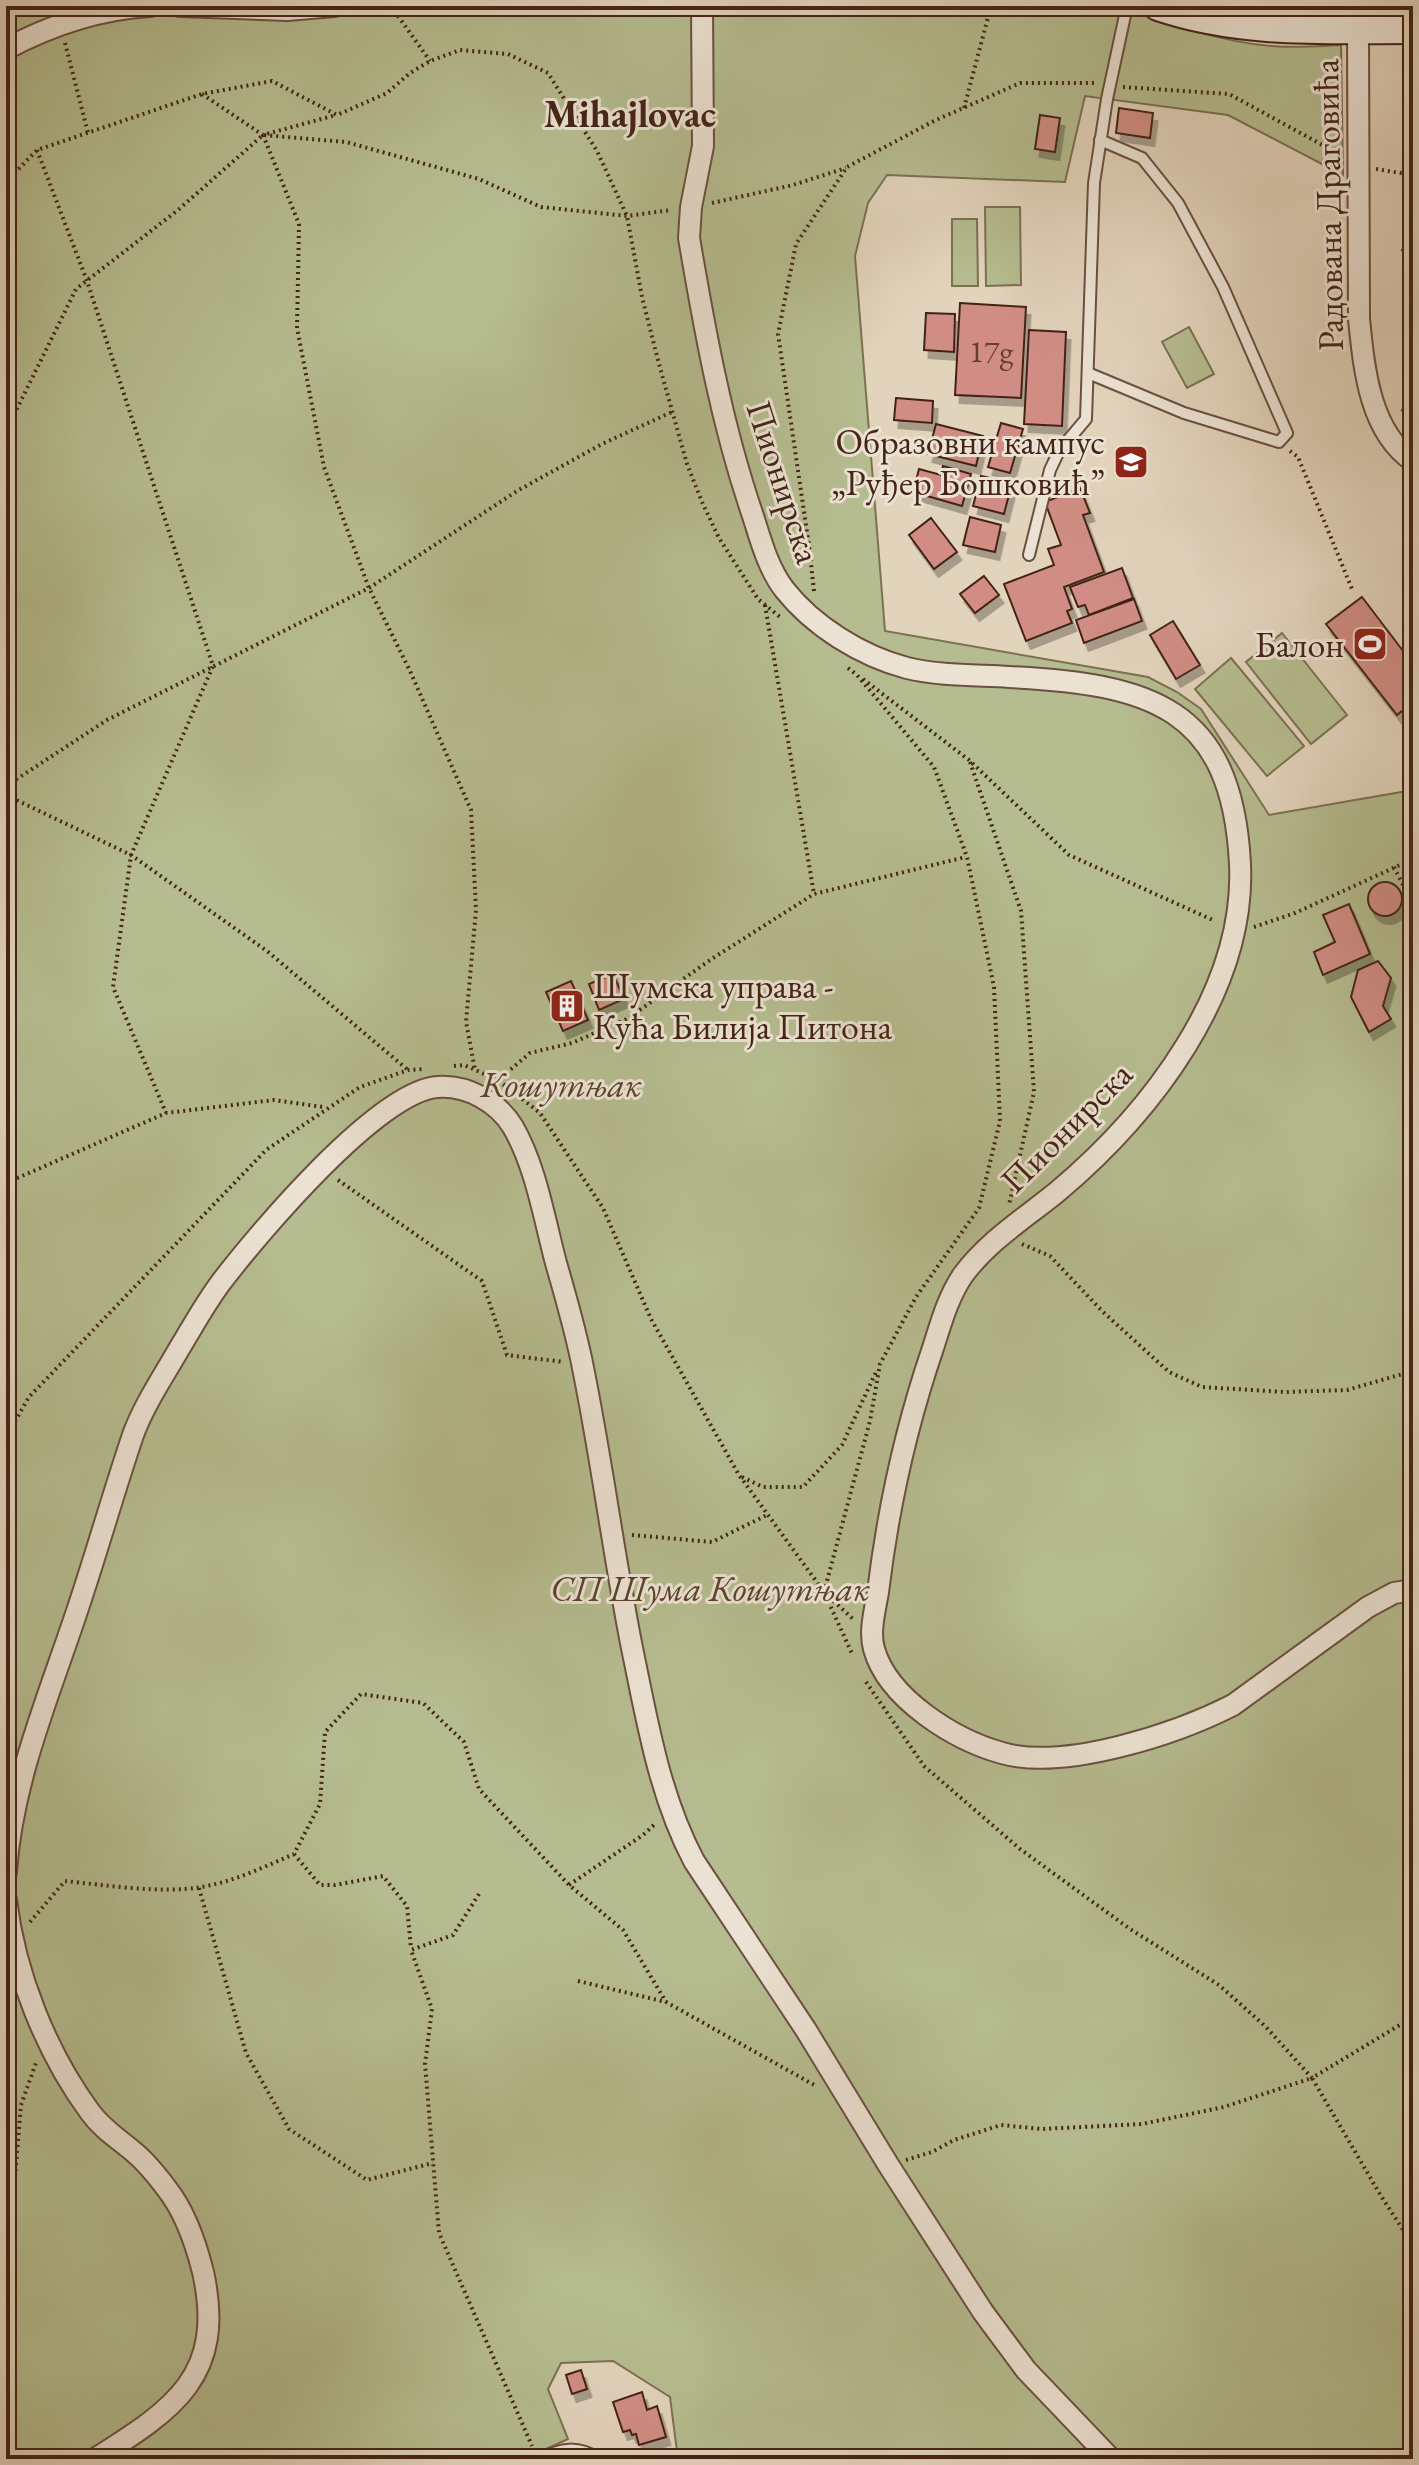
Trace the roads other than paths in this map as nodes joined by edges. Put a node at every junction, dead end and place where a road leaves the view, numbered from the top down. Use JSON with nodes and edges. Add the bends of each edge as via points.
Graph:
{"nodes":[{"id":1,"x":150,"y":6,"type":"edge"},
{"id":2,"x":180,"y":6,"type":"edge"},
{"id":3,"x":334,"y":6,"type":"edge"},
{"id":4,"x":702,"y":6,"type":"edge"},
{"id":5,"x":1127,"y":6,"type":"edge"},
{"id":6,"x":1158,"y":6,"type":"edge"},
{"id":7,"x":1322,"y":17,"type":"edge"},
{"id":8,"x":1413,"y":29,"type":"edge"},
{"id":9,"x":1358,"y":30,"type":"junction"},
{"id":10,"x":6,"y":49,"type":"edge"},
{"id":11,"x":1100,"y":140,"type":"junction"},
{"id":12,"x":1088,"y":373,"type":"junction"},
{"id":13,"x":1413,"y":461,"type":"edge"},
{"id":14,"x":1029,"y":555,"type":"dead end"},
{"id":15,"x":1413,"y":1590,"type":"edge"},
{"id":16,"x":6,"y":1872,"type":"edge"},
{"id":17,"x":6,"y":1900,"type":"edge"},
{"id":18,"x":95,"y":2459,"type":"edge"},
{"id":19,"x":538,"y":2459,"type":"edge"},
{"id":20,"x":599,"y":2459,"type":"edge"},
{"id":21,"x":1111,"y":2459,"type":"edge"}],
"edges":[{"from":1,"to":10,"type":"street","via":[[61,25]]},
{"from":2,"to":3,"type":"street"},
{"from":4,"to":15,"type":"street","name":"Пионирска","via":[[703,146],[689,238],[730,442],[769,564],[781,585],[817,621],[903,667],[1085,684],[1140,695],[1170,710],[1192,726],[1224,776],[1240,869],[1234,930],[1204,1012],[1184,1048],[1135,1117],[1059,1190],[1002,1235],[966,1270],[951,1294],[906,1435],[884,1551],[874,1651],[893,1684],[926,1716],[993,1751],[1043,1759],[1137,1742],[1208,1717],[1233,1705],[1368,1607]]},
{"from":5,"to":11,"type":"lane"},
{"from":6,"to":7,"type":"street","via":[[1235,24]]},
{"from":7,"to":9,"type":"street"},
{"from":8,"to":9,"type":"street"},
{"from":9,"to":13,"type":"street","name":"Радована Драговића","via":[[1363,355],[1377,413],[1388,435]]},
{"from":11,"to":12,"type":"lane","via":[[1091,236]]},
{"from":11,"to":12,"type":"lane","via":[[1142,158],[1178,203],[1223,287],[1287,433],[1279,442],[1184,413]]},
{"from":12,"to":14,"type":"lane","via":[[1086,419],[1050,470]]},
{"from":16,"to":21,"type":"street","via":[[28,1755],[133,1434],[213,1293],[252,1241],[349,1140],[426,1089],[472,1093],[499,1108],[530,1166],[582,1364],[651,1743],[681,1836],[983,2312],[1026,2370]]},
{"from":17,"to":18,"type":"street","via":[[17,1961],[63,2070],[100,2125],[169,2190],[197,2248],[208,2298],[207,2342],[193,2380],[157,2416]]},
{"from":19,"to":20,"type":"lane","via":[[568,2448]]}]}
